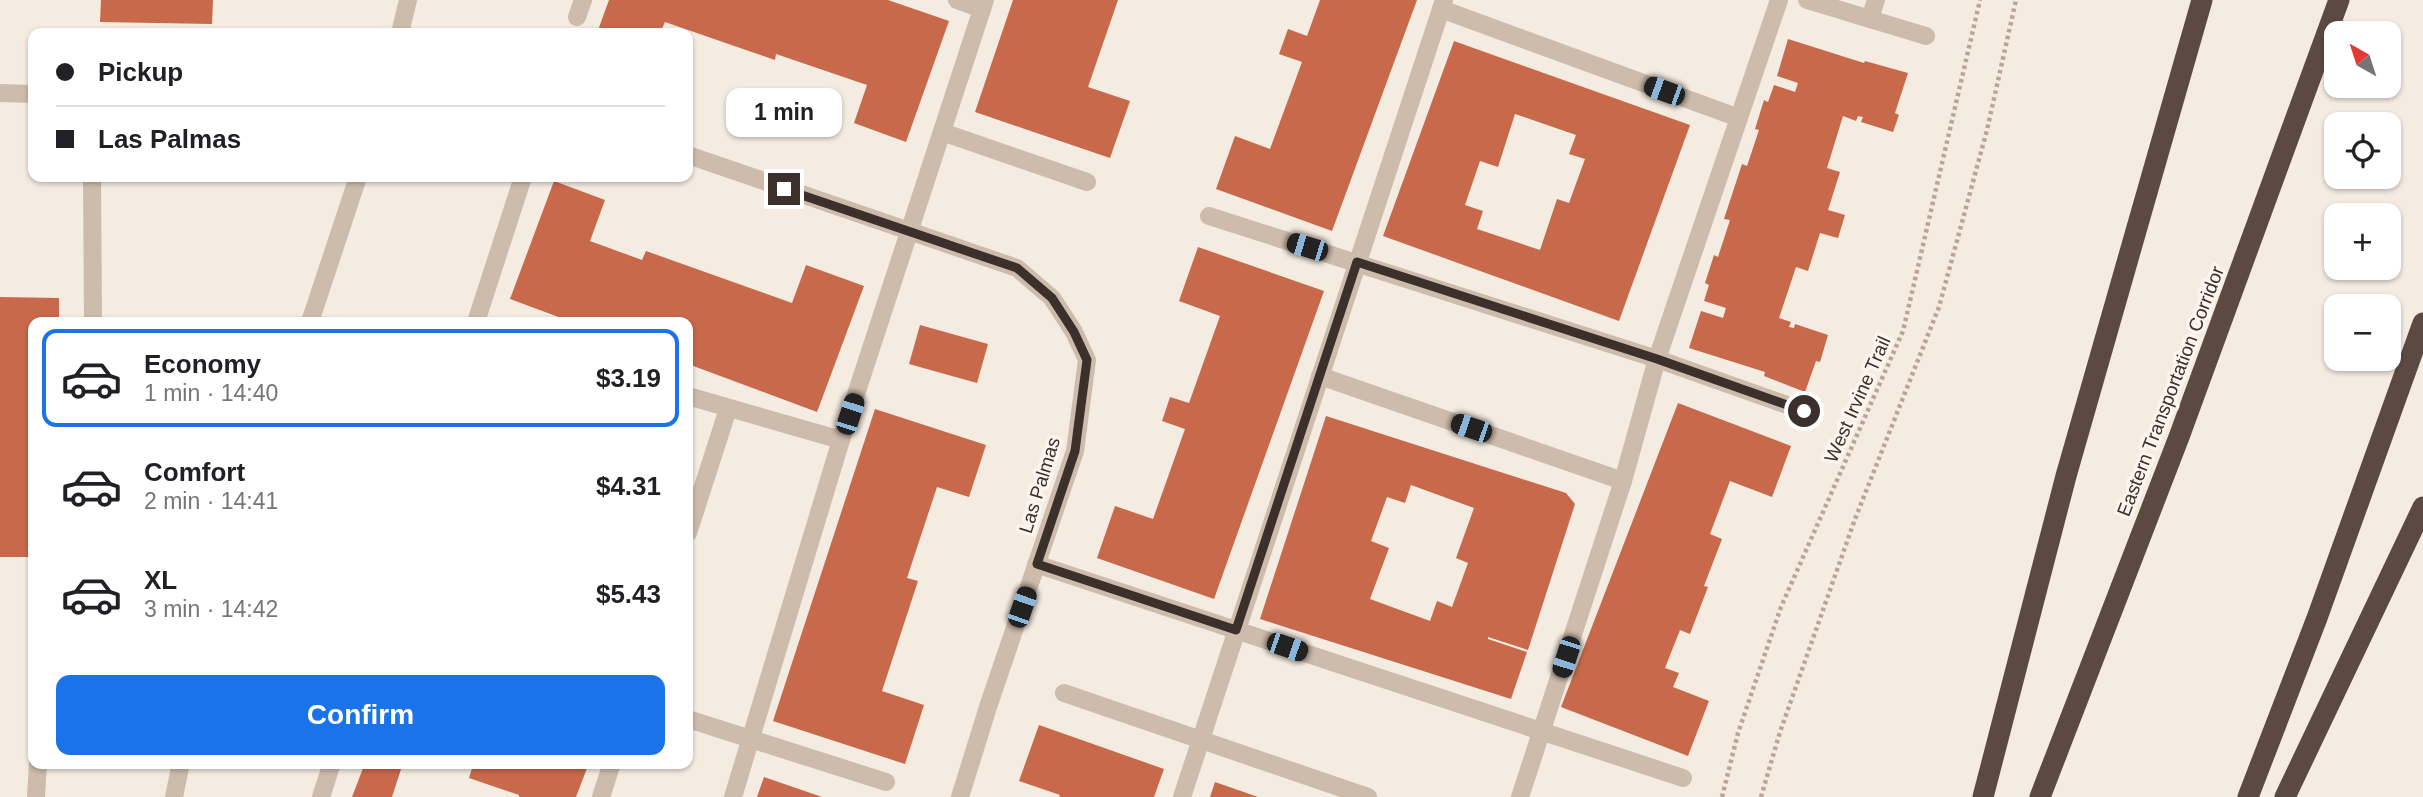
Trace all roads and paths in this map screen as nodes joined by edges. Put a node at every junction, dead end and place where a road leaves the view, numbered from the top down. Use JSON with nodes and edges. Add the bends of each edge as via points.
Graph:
{"nodes":[{"id":1,"x":408,"y":0,"type":"edge"},
{"id":2,"x":957,"y":0,"type":"edge"},
{"id":3,"x":1779,"y":0,"type":"edge"},
{"id":4,"x":1807,"y":0,"type":"edge"},
{"id":5,"x":1875,"y":0,"type":"edge"},
{"id":6,"x":1980,"y":0,"type":"edge"},
{"id":7,"x":2016,"y":0,"type":"edge"},
{"id":8,"x":2202,"y":0,"type":"edge"},
{"id":9,"x":2339,"y":0,"type":"edge"},
{"id":10,"x":983,"y":4,"type":"edge"},
{"id":11,"x":1442,"y":4,"type":"edge"},
{"id":12,"x":1870,"y":19,"type":"junction"},
{"id":13,"x":401,"y":28,"type":"edge"},
{"id":14,"x":1926,"y":36,"type":"dead end"},
{"id":15,"x":0,"y":93,"type":"edge"},
{"id":16,"x":28,"y":94,"type":"edge"},
{"id":17,"x":1739,"y":118,"type":"junction"},
{"id":18,"x":942,"y":132,"type":"junction"},
{"id":19,"x":693,"y":157,"type":"edge"},
{"id":20,"x":92,"y":182,"type":"edge"},
{"id":21,"x":356,"y":182,"type":"edge"},
{"id":22,"x":521,"y":182,"type":"edge"},
{"id":23,"x":1087,"y":182,"type":"dead end"},
{"id":24,"x":1209,"y":216,"type":"dead end"},
{"id":25,"x":910,"y":232,"type":"junction"},
{"id":26,"x":1357,"y":262,"type":"junction"},
{"id":27,"x":93,"y":317,"type":"edge"},
{"id":28,"x":312,"y":317,"type":"edge"},
{"id":29,"x":478,"y":317,"type":"edge"},
{"id":30,"x":2423,"y":323,"type":"edge"},
{"id":31,"x":1657,"y":359,"type":"junction"},
{"id":32,"x":1320,"y":376,"type":"junction"},
{"id":33,"x":693,"y":398,"type":"edge"},
{"id":34,"x":728,"y":409,"type":"junction"},
{"id":35,"x":1804,"y":411,"type":"dead end"},
{"id":36,"x":841,"y":440,"type":"junction"},
{"id":37,"x":1623,"y":481,"type":"junction"},
{"id":38,"x":2423,"y":507,"type":"edge"},
{"id":39,"x":693,"y":518,"type":"edge"},
{"id":40,"x":1037,"y":564,"type":"junction"},
{"id":41,"x":1236,"y":630,"type":"junction"},
{"id":42,"x":1064,"y":693,"type":"dead end"},
{"id":43,"x":693,"y":721,"type":"edge"},
{"id":44,"x":1541,"y":732,"type":"junction"},
{"id":45,"x":749,"y":739,"type":"junction"},
{"id":46,"x":1200,"y":741,"type":"junction"},
{"id":47,"x":38,"y":769,"type":"edge"},
{"id":48,"x":180,"y":769,"type":"edge"},
{"id":49,"x":330,"y":769,"type":"edge"},
{"id":50,"x":610,"y":769,"type":"edge"},
{"id":51,"x":1683,"y":778,"type":"dead end"},
{"id":52,"x":886,"y":782,"type":"dead end"},
{"id":53,"x":36,"y":797,"type":"edge"},
{"id":54,"x":174,"y":797,"type":"edge"},
{"id":55,"x":321,"y":797,"type":"edge"},
{"id":56,"x":601,"y":797,"type":"edge"},
{"id":57,"x":733,"y":797,"type":"edge"},
{"id":58,"x":960,"y":797,"type":"edge"},
{"id":59,"x":1182,"y":797,"type":"edge"},
{"id":60,"x":1368,"y":797,"type":"edge"},
{"id":61,"x":1520,"y":797,"type":"edge"},
{"id":62,"x":1722,"y":797,"type":"edge"},
{"id":63,"x":1761,"y":797,"type":"edge"},
{"id":64,"x":1983,"y":797,"type":"edge"},
{"id":65,"x":2039,"y":797,"type":"edge"},
{"id":66,"x":2248,"y":797,"type":"edge"},
{"id":67,"x":2285,"y":797,"type":"edge"}],
"edges":[{"from":1,"to":13,"type":"street"},
{"from":2,"to":10,"type":"street"},
{"from":3,"to":17,"type":"street"},
{"from":4,"to":12,"type":"street"},
{"from":5,"to":12,"type":"street"},
{"from":6,"to":62,"type":"path","name":"West Irvine Trail","via":[[1903,331],[1781,607],[1738,733]]},
{"from":7,"to":63,"type":"path","via":[[1987,130],[1938,307],[1855,519]]},
{"from":8,"to":64,"type":"highway","via":[[2066,476]]},
{"from":9,"to":65,"type":"highway","name":"Eastern Transportation Corridor","via":[[2179,437]]},
{"from":10,"to":18,"type":"street"},
{"from":11,"to":17,"type":"street"},
{"from":11,"to":26,"type":"street"},
{"from":12,"to":14,"type":"street"},
{"from":15,"to":16,"type":"street"},
{"from":17,"to":31,"type":"street"},
{"from":18,"to":23,"type":"street"},
{"from":18,"to":25,"type":"street"},
{"from":19,"to":25,"type":"street","name":"Las Palmas"},
{"from":20,"to":27,"type":"street"},
{"from":21,"to":28,"type":"street"},
{"from":22,"to":29,"type":"street"},
{"from":24,"to":26,"type":"street"},
{"from":25,"to":36,"type":"street"},
{"from":25,"to":40,"type":"street","name":"Las Palmas","via":[[1017,268],[1052,298],[1087,360],[1075,451]]},
{"from":26,"to":31,"type":"street"},
{"from":26,"to":32,"type":"street"},
{"from":30,"to":66,"type":"highway"},
{"from":31,"to":35,"type":"street"},
{"from":31,"to":37,"type":"street"},
{"from":32,"to":37,"type":"street"},
{"from":32,"to":41,"type":"street"},
{"from":33,"to":34,"type":"street"},
{"from":34,"to":36,"type":"street"},
{"from":34,"to":39,"type":"street"},
{"from":36,"to":45,"type":"street"},
{"from":37,"to":44,"type":"street"},
{"from":38,"to":67,"type":"highway"},
{"from":40,"to":41,"type":"street"},
{"from":40,"to":58,"type":"street","name":"Las Palmas"},
{"from":41,"to":44,"type":"street"},
{"from":41,"to":46,"type":"street"},
{"from":42,"to":46,"type":"street"},
{"from":43,"to":45,"type":"street"},
{"from":44,"to":51,"type":"street"},
{"from":44,"to":61,"type":"street"},
{"from":45,"to":52,"type":"street"},
{"from":45,"to":57,"type":"street"},
{"from":46,"to":59,"type":"street"},
{"from":46,"to":60,"type":"street"},
{"from":47,"to":53,"type":"street"},
{"from":48,"to":54,"type":"street"},
{"from":49,"to":55,"type":"street"},
{"from":50,"to":56,"type":"street"}]}
